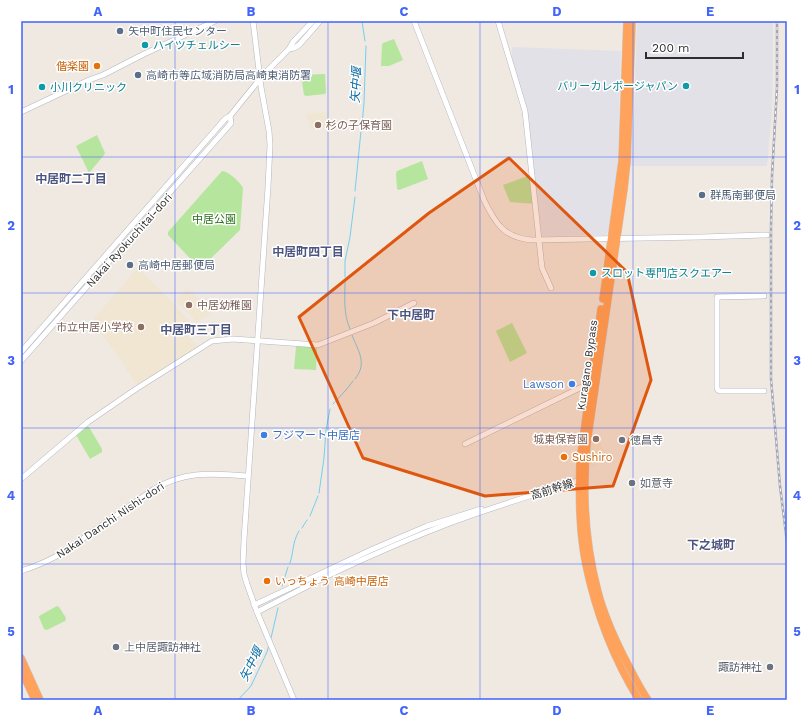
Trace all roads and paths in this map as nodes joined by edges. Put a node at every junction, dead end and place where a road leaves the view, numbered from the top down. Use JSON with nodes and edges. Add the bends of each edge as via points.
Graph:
{"nodes":[{"id":1,"x":215,"y":21,"type":"edge"},
{"id":2,"x":253,"y":21,"type":"edge"},
{"id":3,"x":313,"y":21,"type":"edge"},
{"id":4,"x":320,"y":21,"type":"edge"},
{"id":5,"x":414,"y":21,"type":"edge"},
{"id":6,"x":498,"y":21,"type":"edge"},
{"id":7,"x":627,"y":21,"type":"edge"},
{"id":8,"x":632,"y":21,"type":"edge"},
{"id":9,"x":289,"y":49,"type":"junction"},
{"id":10,"x":260,"y":80,"type":"junction"},
{"id":11,"x":21,"y":112,"type":"edge"},
{"id":12,"x":230,"y":116,"type":"junction"},
{"id":13,"x":767,"y":235,"type":"dead end"},
{"id":14,"x":614,"y":238,"type":"junction"},
{"id":15,"x":540,"y":240,"type":"junction"},
{"id":16,"x":551,"y":288,"type":"dead end"},
{"id":17,"x":764,"y":296,"type":"dead end"},
{"id":18,"x":414,"y":303,"type":"dead end"},
{"id":19,"x":258,"y":340,"type":"junction"},
{"id":20,"x":21,"y":352,"type":"edge"},
{"id":21,"x":21,"y":361,"type":"edge"},
{"id":22,"x":594,"y":381,"type":"junction"},
{"id":23,"x":764,"y":391,"type":"dead end"},
{"id":24,"x":465,"y":444,"type":"dead end"},
{"id":25,"x":248,"y":476,"type":"junction"},
{"id":26,"x":581,"y":478,"type":"junction"},
{"id":27,"x":21,"y":479,"type":"edge"},
{"id":28,"x":21,"y":571,"type":"edge"},
{"id":29,"x":254,"y":605,"type":"junction"},
{"id":30,"x":257,"y":612,"type":"junction"},
{"id":31,"x":21,"y":658,"type":"edge"},
{"id":32,"x":21,"y":670,"type":"edge"},
{"id":33,"x":34,"y":700,"type":"edge"},
{"id":34,"x":40,"y":700,"type":"edge"},
{"id":35,"x":294,"y":700,"type":"edge"},
{"id":36,"x":639,"y":700,"type":"edge"},
{"id":37,"x":648,"y":700,"type":"edge"}],
"edges":[{"from":1,"to":11,"type":"street"},
{"from":2,"to":10,"type":"street"},
{"from":3,"to":9,"type":"street","name":"Nakai Ryokuchitai-dori"},
{"from":4,"to":9,"type":"street","name":"Nakai Ryokuchitai-dori","via":[[299,45]]},
{"from":5,"to":15,"type":"street","via":[[492,217],[504,231],[514,236],[524,240]]},
{"from":6,"to":15,"type":"street","via":[[525,111]]},
{"from":7,"to":14,"type":"highway","name":"Kuragano Bypass","via":[[622,160]]},
{"from":8,"to":14,"type":"highway","name":"Kuragano Bypass","via":[[627,161]]},
{"from":9,"to":10,"type":"street","name":"Nakai Ryokuchitai-dori"},
{"from":10,"to":12,"type":"street","name":"Nakai Ryokuchitai-dori"},
{"from":10,"to":19,"type":"street","via":[[270,145]]},
{"from":12,"to":20,"type":"street","name":"Nakai Ryokuchitai-dori"},
{"from":12,"to":21,"type":"street","name":"Nakai Ryokuchitai-dori","via":[[231,123]]},
{"from":13,"to":14,"type":"street"},
{"from":14,"to":15,"type":"street"},
{"from":14,"to":22,"type":"highway","name":"Kuragano Bypass"},
{"from":15,"to":16,"type":"street","via":[[543,272]]},
{"from":17,"to":23,"type":"street","via":[[717,297],[716,343],[718,390]]},
{"from":18,"to":19,"type":"street","via":[[374,323],[318,345]]},
{"from":19,"to":25,"type":"street"},
{"from":19,"to":27,"type":"street","via":[[212,341],[88,422]]},
{"from":22,"to":24,"type":"street"},
{"from":22,"to":26,"type":"highway","name":"Kuragano Bypass","via":[[582,443]]},
{"from":25,"to":28,"type":"street","name":"Nakai Danchi Nishi-dori","via":[[206,474],[170,481],[154,489],[65,551],[37,566]]},
{"from":25,"to":29,"type":"street","via":[[244,574]]},
{"from":26,"to":29,"type":"street","name":"高前幹線","via":[[427,526]]},
{"from":26,"to":30,"type":"street","name":"高前幹線","via":[[415,537],[326,577]]},
{"from":26,"to":36,"type":"highway","name":"Kuragano Bypass","via":[[580,520],[593,594],[615,655]]},
{"from":26,"to":37,"type":"highway","name":"Kuragano Bypass","via":[[588,539],[598,592],[615,639]]},
{"from":29,"to":30,"type":"street"},
{"from":30,"to":35,"type":"street"},
{"from":31,"to":34,"type":"highway"},
{"from":32,"to":33,"type":"highway"}]}
